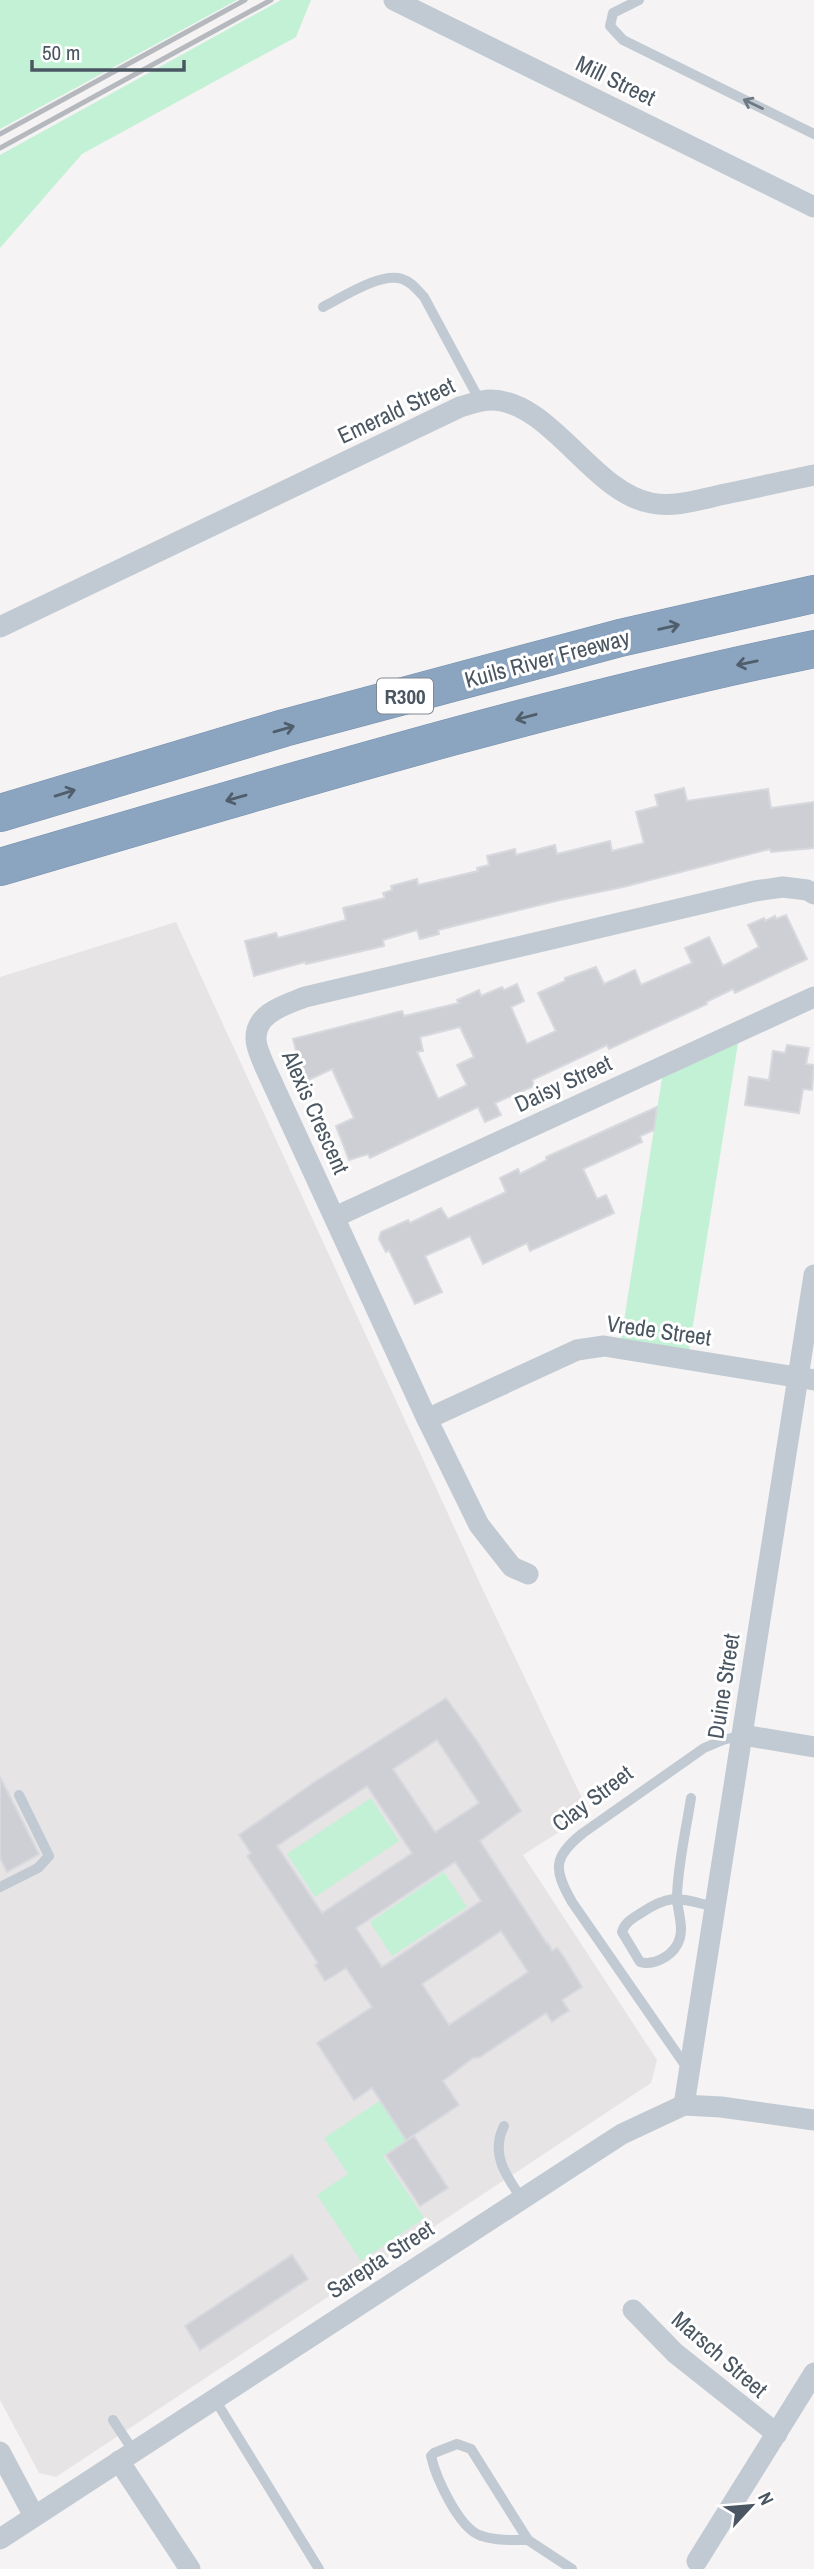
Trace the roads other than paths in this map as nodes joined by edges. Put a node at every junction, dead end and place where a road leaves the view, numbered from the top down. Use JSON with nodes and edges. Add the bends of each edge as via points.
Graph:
{"nodes":[{"id":1,"x":394,"y":0,"type":"edge"},
{"id":2,"x":639,"y":0,"type":"edge"},
{"id":3,"x":814,"y":134,"type":"edge"},
{"id":4,"x":814,"y":207,"type":"edge"},
{"id":5,"x":324,"y":307,"type":"dead end"},
{"id":6,"x":480,"y":401,"type":"junction"},
{"id":7,"x":814,"y":475,"type":"edge"},
{"id":8,"x":814,"y":594,"type":"edge"},
{"id":9,"x":0,"y":627,"type":"edge"},
{"id":10,"x":814,"y":649,"type":"edge"},
{"id":11,"x":0,"y":813,"type":"edge"},
{"id":12,"x":0,"y":867,"type":"edge"},
{"id":13,"x":814,"y":894,"type":"edge"},
{"id":14,"x":814,"y":997,"type":"edge"},
{"id":15,"x":335,"y":1217,"type":"junction"},
{"id":16,"x":814,"y":1275,"type":"edge"},
{"id":17,"x":806,"y":1379,"type":"edge"},
{"id":18,"x":427,"y":1419,"type":"junction"},
{"id":19,"x":528,"y":1574,"type":"dead end"},
{"id":20,"x":743,"y":1735,"type":"junction"},
{"id":21,"x":814,"y":1747,"type":"edge"},
{"id":22,"x":19,"y":1795,"type":"dead end"},
{"id":23,"x":691,"y":1798,"type":"dead end"},
{"id":24,"x":0,"y":1887,"type":"edge"},
{"id":25,"x":677,"y":1898,"type":"junction"},
{"id":26,"x":715,"y":1907,"type":"junction"},
{"id":27,"x":689,"y":2071,"type":"junction"},
{"id":28,"x":684,"y":2105,"type":"junction"},
{"id":29,"x":814,"y":2120,"type":"edge"},
{"id":30,"x":504,"y":2126,"type":"dead end"},
{"id":31,"x":522,"y":2199,"type":"junction"},
{"id":32,"x":632,"y":2310,"type":"dead end"},
{"id":33,"x":814,"y":2374,"type":"edge"},
{"id":34,"x":214,"y":2398,"type":"junction"},
{"id":35,"x":113,"y":2420,"type":"dead end"},
{"id":36,"x":777,"y":2434,"type":"junction"},
{"id":37,"x":0,"y":2452,"type":"edge"},
{"id":38,"x":127,"y":2456,"type":"junction"},
{"id":39,"x":34,"y":2516,"type":"junction"},
{"id":40,"x":0,"y":2539,"type":"edge"},
{"id":41,"x":528,"y":2540,"type":"junction"},
{"id":42,"x":694,"y":2565,"type":"edge"},
{"id":43,"x":190,"y":2569,"type":"edge"},
{"id":44,"x":319,"y":2569,"type":"edge"},
{"id":45,"x":572,"y":2569,"type":"edge"}],
"edges":[{"from":1,"to":4,"type":"street","name":"Mill Street"},
{"from":3,"to":2,"type":"lane","one_way":true,"via":[[623,40],[610,26],[613,13]]},
{"from":5,"to":6,"type":"lane","via":[[373,282],[400,278],[411,284],[424,297]]},
{"from":6,"to":7,"type":"street","name":"Emerald Street","via":[[494,400],[523,410],[619,490],[650,503],[679,504]]},
{"from":6,"to":9,"type":"street","name":"Emerald Street"},
{"from":11,"to":8,"type":"highway","name":"Kuils River Freeway","number":"R300","one_way":true,"via":[[284,729],[620,638]]},
{"from":10,"to":12,"type":"highway","number":"R300","one_way":true,"via":[[625,691],[411,747]]},
{"from":13,"to":15,"type":"street","name":"Alexis Crescent","via":[[783,887],[742,893],[318,994],[276,1009],[261,1021],[256,1040]]},
{"from":14,"to":15,"type":"street","name":"Daisy Street"},
{"from":15,"to":18,"type":"street","name":"Alexis Crescent"},
{"from":16,"to":17,"type":"street","name":"Duine Street"},
{"from":17,"to":18,"type":"street","name":"Vrede Street","via":[[591,1346]]},
{"from":17,"to":20,"type":"street","name":"Duine Street"},
{"from":18,"to":19,"type":"street","name":"Alexis Crescent","via":[[478,1525],[512,1567]]},
{"from":20,"to":21,"type":"street","name":"Clay Street"},
{"from":20,"to":26,"type":"street","name":"Duine Street"},
{"from":20,"to":27,"type":"lane","name":"Clay Street","via":[[705,1748],[583,1833],[559,1858],[560,1877],[572,1902]]},
{"from":22,"to":24,"type":"lane","via":[[49,1856],[38,1868]]},
{"from":23,"to":25,"type":"lane"},
{"from":25,"to":25,"type":"lane","via":[[681,1934],[677,1946],[654,1963],[640,1962],[624,1938],[623,1927],[658,1901]]},
{"from":25,"to":26,"type":"lane"},
{"from":26,"to":27,"type":"street","name":"Duine Street"},
{"from":27,"to":28,"type":"street","name":"Duine Street"},
{"from":28,"to":29,"type":"street","name":"Sarepta Street"},
{"from":28,"to":31,"type":"street","name":"Sarepta Street","via":[[622,2134]]},
{"from":30,"to":31,"type":"lane","via":[[498,2156]]},
{"from":31,"to":34,"type":"street","name":"Sarepta Street"},
{"from":32,"to":36,"type":"street","name":"Marsch Street","via":[[675,2353]]},
{"from":33,"to":36,"type":"street"},
{"from":34,"to":38,"type":"street","name":"Sarepta Street"},
{"from":34,"to":44,"type":"lane"},
{"from":35,"to":38,"type":"lane"},
{"from":36,"to":42,"type":"street"},
{"from":37,"to":39,"type":"street"},
{"from":38,"to":39,"type":"street","name":"Sarepta Street"},
{"from":38,"to":43,"type":"street"},
{"from":39,"to":40,"type":"street","name":"Sarepta Street"},
{"from":41,"to":41,"type":"lane","via":[[477,2535],[449,2500],[431,2456],[457,2444],[471,2449]]},
{"from":41,"to":45,"type":"lane"}]}
